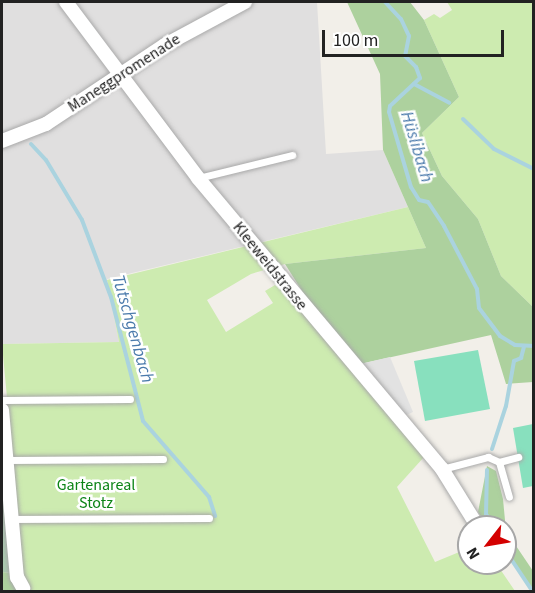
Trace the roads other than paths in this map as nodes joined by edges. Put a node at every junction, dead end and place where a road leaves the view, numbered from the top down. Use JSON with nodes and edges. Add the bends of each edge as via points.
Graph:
{"nodes":[{"id":1,"x":66,"y":2,"type":"edge"},
{"id":2,"x":245,"y":2,"type":"edge"},
{"id":3,"x":119,"y":77,"type":"junction"},
{"id":4,"x":2,"y":141,"type":"edge"},
{"id":5,"x":292,"y":155,"type":"dead end"},
{"id":6,"x":198,"y":178,"type":"junction"},
{"id":7,"x":130,"y":399,"type":"dead end"},
{"id":8,"x":2,"y":400,"type":"edge"},
{"id":9,"x":2,"y":410,"type":"edge"},
{"id":10,"x":518,"y":457,"type":"dead end"},
{"id":11,"x":163,"y":459,"type":"dead end"},
{"id":12,"x":6,"y":460,"type":"junction"},
{"id":13,"x":499,"y":462,"type":"junction"},
{"id":14,"x":442,"y":469,"type":"junction"},
{"id":15,"x":508,"y":497,"type":"dead end"},
{"id":16,"x":471,"y":515,"type":"edge"},
{"id":17,"x":209,"y":518,"type":"dead end"},
{"id":18,"x":12,"y":519,"type":"junction"},
{"id":19,"x":23,"y":588,"type":"dead end"}],
"edges":[{"from":1,"to":3,"type":"street","name":"Kleeweidstrasse"},
{"from":2,"to":3,"type":"street","name":"Maneggpromenade","via":[[165,45]]},
{"from":3,"to":4,"type":"street","name":"Maneggpromenade","via":[[46,123]]},
{"from":3,"to":6,"type":"street","name":"Kleeweidstrasse"},
{"from":5,"to":6,"type":"lane"},
{"from":6,"to":14,"type":"street","name":"Kleeweidstrasse"},
{"from":7,"to":8,"type":"lane"},
{"from":9,"to":12,"type":"street"},
{"from":10,"to":13,"type":"lane"},
{"from":11,"to":12,"type":"lane"},
{"from":12,"to":18,"type":"street"},
{"from":13,"to":14,"type":"lane","via":[[488,457]]},
{"from":13,"to":15,"type":"lane"},
{"from":14,"to":16,"type":"street","name":"Kleeweidstrasse"},
{"from":17,"to":18,"type":"lane"},
{"from":18,"to":19,"type":"street","via":[[17,577]]}]}
